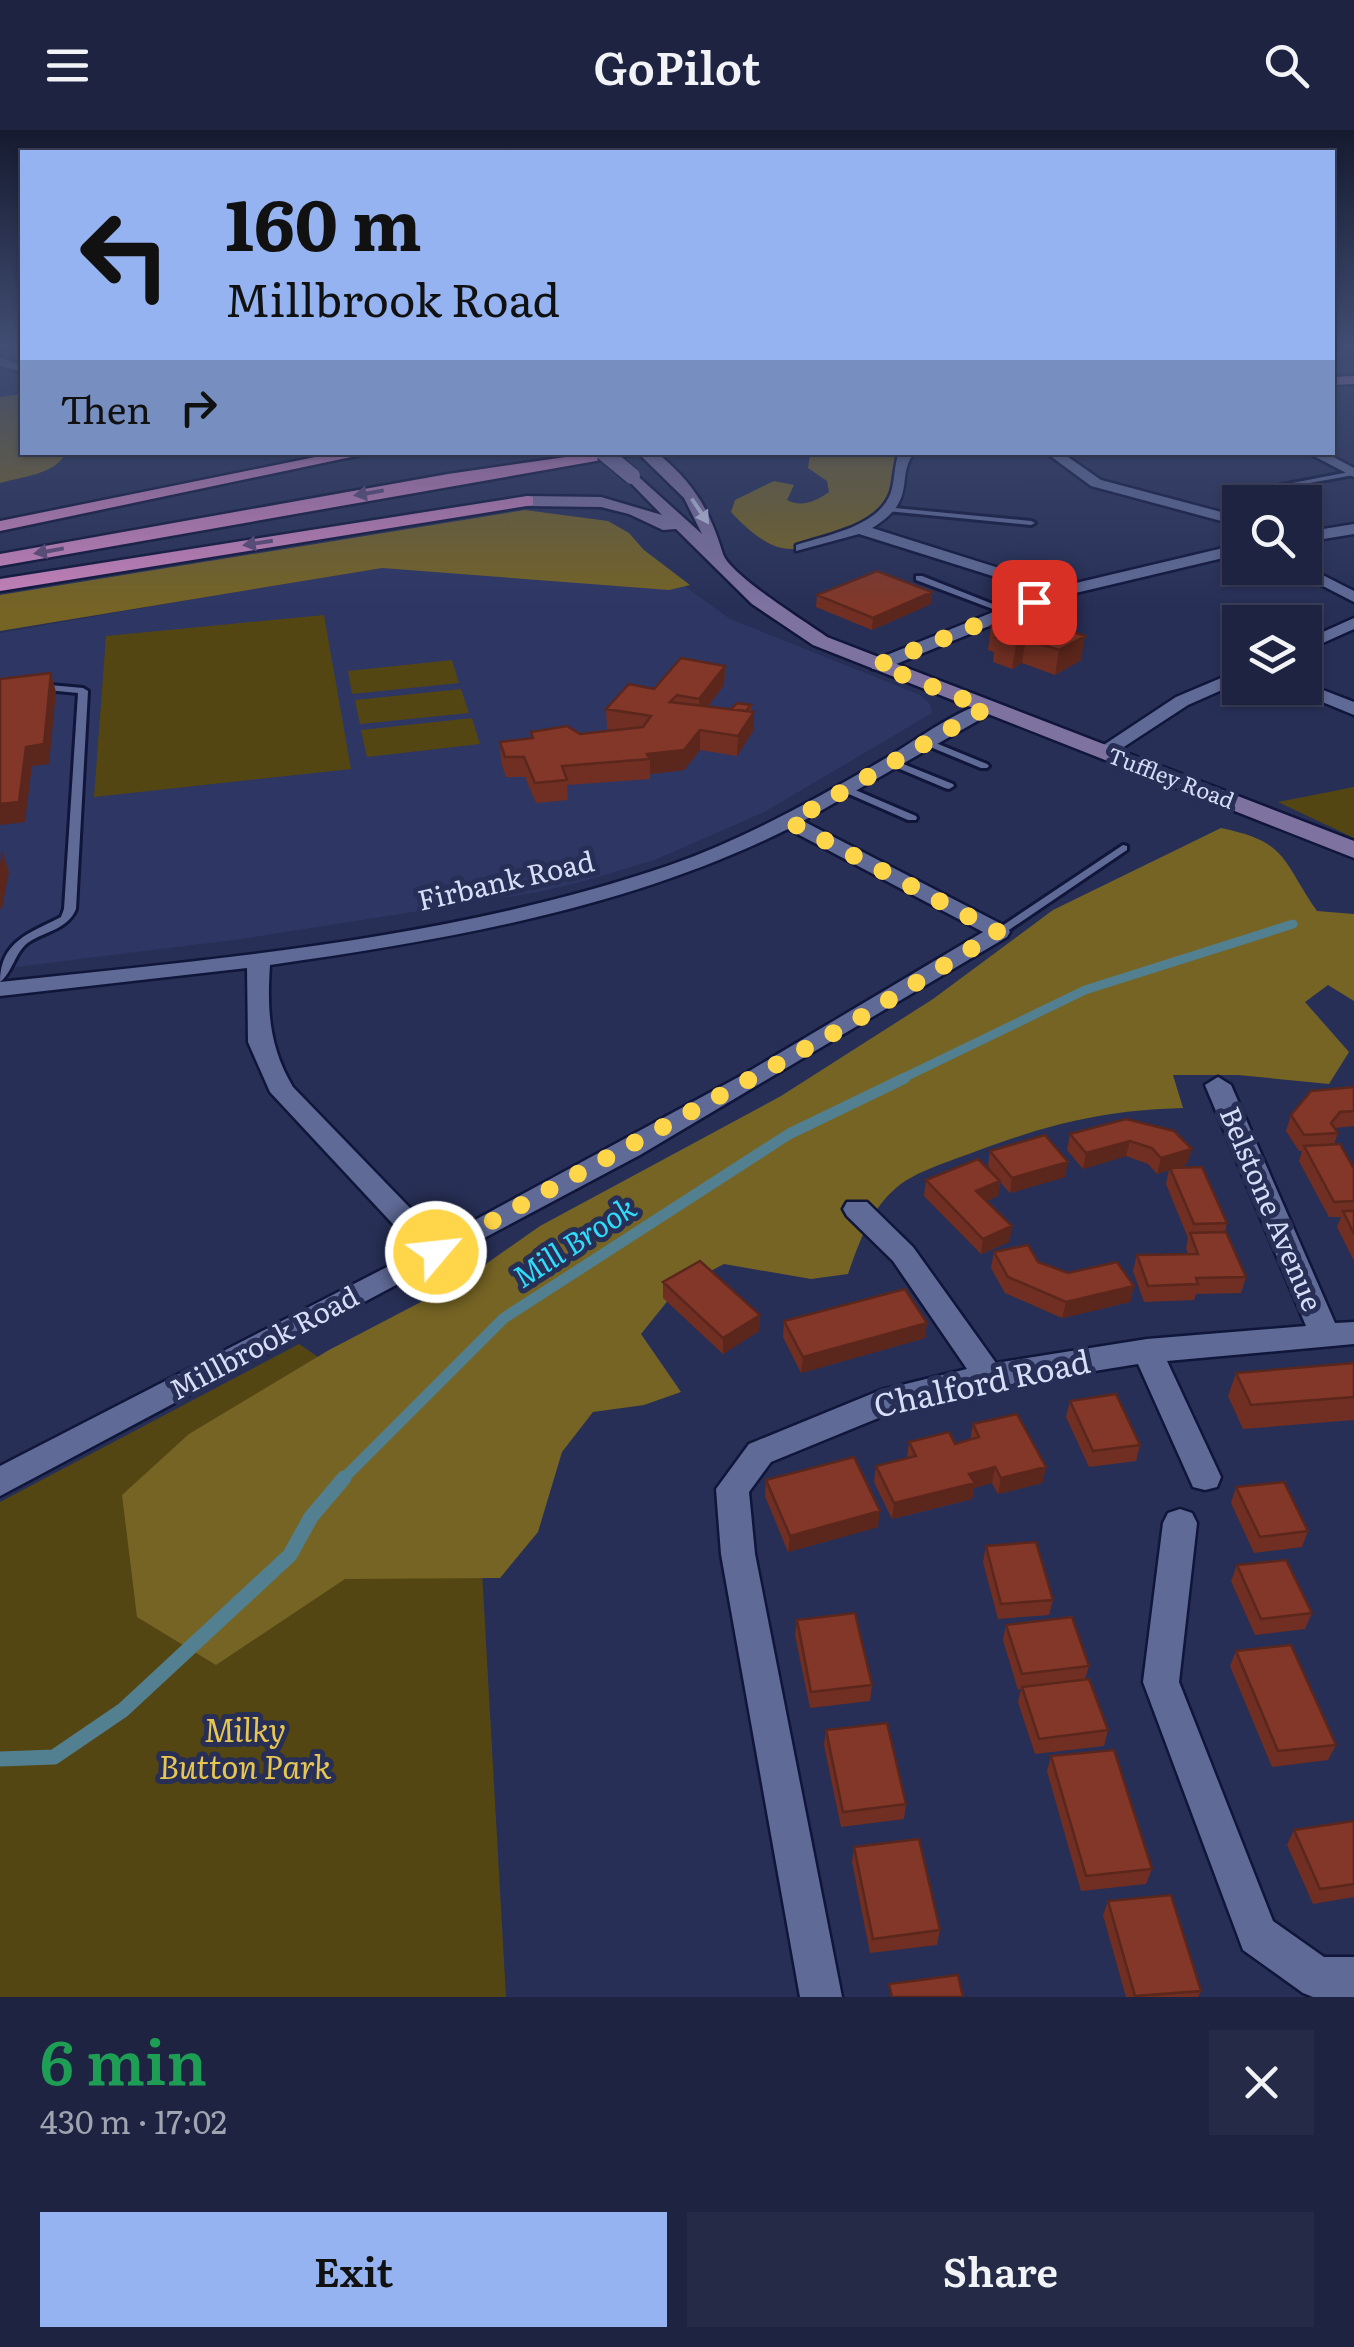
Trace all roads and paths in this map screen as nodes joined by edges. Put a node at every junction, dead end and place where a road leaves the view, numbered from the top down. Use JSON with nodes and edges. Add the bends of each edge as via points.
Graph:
{"nodes":[{"id":1,"x":352,"y":455,"type":"edge"},
{"id":2,"x":499,"y":455,"type":"edge"},
{"id":3,"x":609,"y":455,"type":"edge"},
{"id":4,"x":618,"y":455,"type":"edge"},
{"id":5,"x":640,"y":455,"type":"edge"},
{"id":6,"x":904,"y":455,"type":"edge"},
{"id":7,"x":1056,"y":455,"type":"edge"},
{"id":8,"x":1316,"y":455,"type":"edge"},
{"id":9,"x":1354,"y":473,"type":"edge"},
{"id":10,"x":648,"y":476,"type":"junction"},
{"id":11,"x":1282,"y":485,"type":"edge"},
{"id":12,"x":527,"y":501,"type":"junction"},
{"id":13,"x":887,"y":509,"type":"junction"},
{"id":14,"x":1222,"y":517,"type":"edge"},
{"id":15,"x":1031,"y":524,"type":"dead end"},
{"id":16,"x":0,"y":526,"type":"edge"},
{"id":17,"x":859,"y":529,"type":"junction"},
{"id":18,"x":1354,"y":529,"type":"edge"},
{"id":19,"x":1322,"y":535,"type":"edge"},
{"id":20,"x":0,"y":542,"type":"edge"},
{"id":21,"x":802,"y":548,"type":"dead end"},
{"id":22,"x":1222,"y":553,"type":"edge"},
{"id":23,"x":717,"y":558,"type":"junction"},
{"id":24,"x":0,"y":560,"type":"edge"},
{"id":25,"x":919,"y":578,"type":"dead end"},
{"id":26,"x":1322,"y":581,"type":"edge"},
{"id":27,"x":0,"y":585,"type":"edge"},
{"id":28,"x":1058,"y":592,"type":"junction"},
{"id":29,"x":1354,"y":597,"type":"edge"},
{"id":30,"x":1010,"y":612,"type":"junction"},
{"id":31,"x":1354,"y":623,"type":"edge"},
{"id":32,"x":1322,"y":638,"type":"edge"},
{"id":33,"x":878,"y":665,"type":"junction"},
{"id":34,"x":1222,"y":684,"type":"edge"},
{"id":35,"x":26,"y":688,"type":"edge"},
{"id":36,"x":1322,"y":695,"type":"edge"},
{"id":37,"x":986,"y":708,"type":"junction"},
{"id":38,"x":1354,"y":708,"type":"edge"},
{"id":39,"x":926,"y":742,"type":"junction"},
{"id":40,"x":1102,"y":752,"type":"junction"},
{"id":41,"x":891,"y":762,"type":"junction"},
{"id":42,"x":984,"y":766,"type":"dead end"},
{"id":43,"x":949,"y":786,"type":"dead end"},
{"id":44,"x":846,"y":789,"type":"junction"},
{"id":45,"x":912,"y":818,"type":"dead end"},
{"id":46,"x":790,"y":822,"type":"junction"},
{"id":47,"x":1123,"y":848,"type":"dead end"},
{"id":48,"x":1354,"y":850,"type":"edge"},
{"id":49,"x":998,"y":932,"type":"junction"},
{"id":50,"x":260,"y":957,"type":"junction"},
{"id":51,"x":0,"y":978,"type":"edge"},
{"id":52,"x":0,"y":989,"type":"edge"},
{"id":53,"x":1218,"y":1085,"type":"dead end"},
{"id":54,"x":857,"y":1209,"type":"dead end"},
{"id":55,"x":436,"y":1252,"type":"junction"},
{"id":56,"x":1339,"y":1333,"type":"edge"},
{"id":57,"x":1147,"y":1350,"type":"junction"},
{"id":58,"x":988,"y":1376,"type":"junction"},
{"id":59,"x":1205,"y":1477,"type":"dead end"},
{"id":60,"x":0,"y":1482,"type":"edge"},
{"id":61,"x":1180,"y":1523,"type":"dead end"},
{"id":62,"x":1354,"y":1978,"type":"edge"},
{"id":63,"x":1302,"y":1984,"type":"edge"},
{"id":64,"x":820,"y":1997,"type":"edge"}],
"edges":[{"from":1,"to":16,"type":"highway"},
{"from":2,"to":20,"type":"highway"},
{"from":3,"to":10,"type":"street","bridge":true},
{"from":4,"to":24,"type":"highway","one_way":true},
{"from":5,"to":10,"type":"street"},
{"from":6,"to":13,"type":"street","via":[[897,496]]},
{"from":7,"to":14,"type":"street","via":[[1096,482]]},
{"from":8,"to":9,"type":"street"},
{"from":9,"to":11,"type":"lane"},
{"from":10,"to":12,"type":"street"},
{"from":10,"to":23,"type":"street"},
{"from":10,"to":23,"type":"street","one_way":true,"via":[[710,523]]},
{"from":12,"to":23,"type":"street","via":[[589,500],[634,508]]},
{"from":12,"to":27,"type":"highway","one_way":true},
{"from":13,"to":15,"type":"lane"},
{"from":13,"to":17,"type":"street"},
{"from":17,"to":21,"type":"street"},
{"from":17,"to":28,"type":"street"},
{"from":18,"to":19,"type":"street"},
{"from":22,"to":28,"type":"street"},
{"from":23,"to":33,"type":"street","name":"Tuffley Road","via":[[784,619]]},
{"from":25,"to":30,"type":"lane"},
{"from":26,"to":29,"type":"street"},
{"from":28,"to":30,"type":"street"},
{"from":30,"to":33,"type":"street"},
{"from":31,"to":32,"type":"street"},
{"from":33,"to":37,"type":"street","name":"Tuffley Road"},
{"from":34,"to":40,"type":"street"},
{"from":35,"to":51,"type":"lane","via":[[83,692],[73,870],[66,919],[20,942]]},
{"from":36,"to":38,"type":"street"},
{"from":37,"to":39,"type":"street","name":"Firbank Road"},
{"from":37,"to":40,"type":"street","name":"Tuffley Road"},
{"from":39,"to":41,"type":"street","name":"Firbank Road"},
{"from":39,"to":42,"type":"lane"},
{"from":40,"to":48,"type":"street","name":"Tuffley Road"},
{"from":41,"to":43,"type":"lane"},
{"from":41,"to":44,"type":"street","name":"Firbank Road"},
{"from":44,"to":45,"type":"lane"},
{"from":44,"to":46,"type":"street","name":"Firbank Road"},
{"from":46,"to":49,"type":"street"},
{"from":46,"to":50,"type":"street","name":"Firbank Road","via":[[678,869],[550,905]]},
{"from":47,"to":49,"type":"lane"},
{"from":49,"to":55,"type":"street","name":"Millbrook Road","via":[[850,1024]]},
{"from":50,"to":52,"type":"street","name":"Firbank Road"},
{"from":50,"to":55,"type":"street","via":[[254,1028],[268,1068],[283,1092]]},
{"from":53,"to":56,"type":"street","name":"Belstone Avenue"},
{"from":54,"to":58,"type":"street","via":[[902,1254]]},
{"from":55,"to":60,"type":"street","name":"Millbrook Road"},
{"from":56,"to":57,"type":"street","name":"Chalford Road"},
{"from":57,"to":58,"type":"street","name":"Chalford Road"},
{"from":57,"to":59,"type":"street"},
{"from":58,"to":64,"type":"street","name":"Chalford Road","via":[[892,1400],[760,1452],[732,1489],[738,1554]]},
{"from":61,"to":63,"type":"street","via":[[1161,1682],[1258,1935]]},
{"from":62,"to":63,"type":"street"}]}
